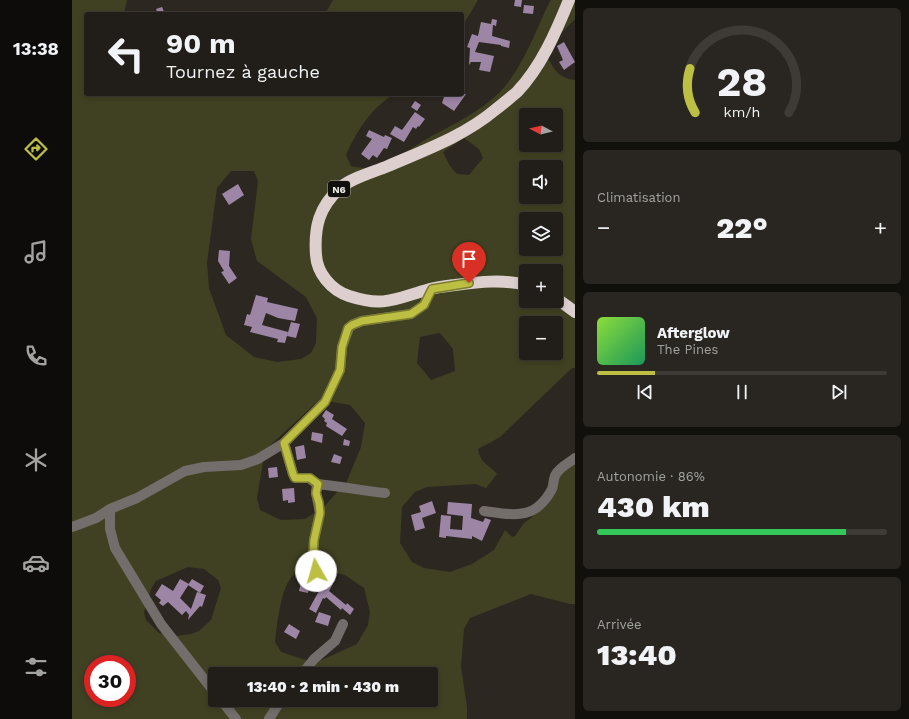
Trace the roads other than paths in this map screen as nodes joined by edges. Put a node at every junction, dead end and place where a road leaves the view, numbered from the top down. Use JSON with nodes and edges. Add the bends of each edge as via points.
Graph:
{"nodes":[{"id":1,"x":569,"y":0,"type":"edge"},
{"id":2,"x":519,"y":283,"type":"edge"},
{"id":3,"x":432,"y":289,"type":"junction"},
{"id":4,"x":563,"y":303,"type":"edge"},
{"id":5,"x":575,"y":312,"type":"edge"},
{"id":6,"x":284,"y":443,"type":"junction"},
{"id":7,"x":575,"y":458,"type":"edge"},
{"id":8,"x":318,"y":484,"type":"junction"},
{"id":9,"x":386,"y":493,"type":"dead end"},
{"id":10,"x":110,"y":509,"type":"junction"},
{"id":11,"x":484,"y":511,"type":"dead end"},
{"id":12,"x":72,"y":527,"type":"edge"},
{"id":13,"x":316,"y":571,"type":"dead end"},
{"id":14,"x":343,"y":624,"type":"dead end"},
{"id":15,"x":308,"y":667,"type":"edge"},
{"id":16,"x":208,"y":684,"type":"edge"},
{"id":17,"x":227,"y":707,"type":"edge"},
{"id":18,"x":277,"y":707,"type":"edge"},
{"id":19,"x":236,"y":719,"type":"edge"},
{"id":20,"x":269,"y":719,"type":"edge"}],
"edges":[{"from":1,"to":3,"type":"highway","number":"N6","via":[[542,57],[516,92],[495,110],[462,133],[346,184],[326,203],[317,224],[316,261],[322,275],[332,286],[347,296],[368,302],[397,300]]},
{"from":2,"to":3,"type":"highway","number":"N6","via":[[482,281]]},
{"from":3,"to":6,"type":"street","via":[[424,305],[411,314],[362,321],[348,328],[342,347],[340,370],[325,402]]},
{"from":4,"to":5,"type":"highway"},
{"from":6,"to":8,"type":"street","via":[[295,478],[310,478]]},
{"from":6,"to":10,"type":"street","via":[[258,459],[241,465],[185,471],[137,498]]},
{"from":7,"to":11,"type":"street","via":[[555,474],[553,487],[547,497],[526,514]]},
{"from":8,"to":9,"type":"street"},
{"from":8,"to":13,"type":"street","via":[[316,493],[320,513],[313,559]]},
{"from":10,"to":12,"type":"street","via":[[96,518]]},
{"from":10,"to":16,"type":"street","via":[[110,529],[115,548],[161,624]]},
{"from":14,"to":15,"type":"street","via":[[335,641]]},
{"from":17,"to":19,"type":"street"},
{"from":18,"to":20,"type":"street"}]}
